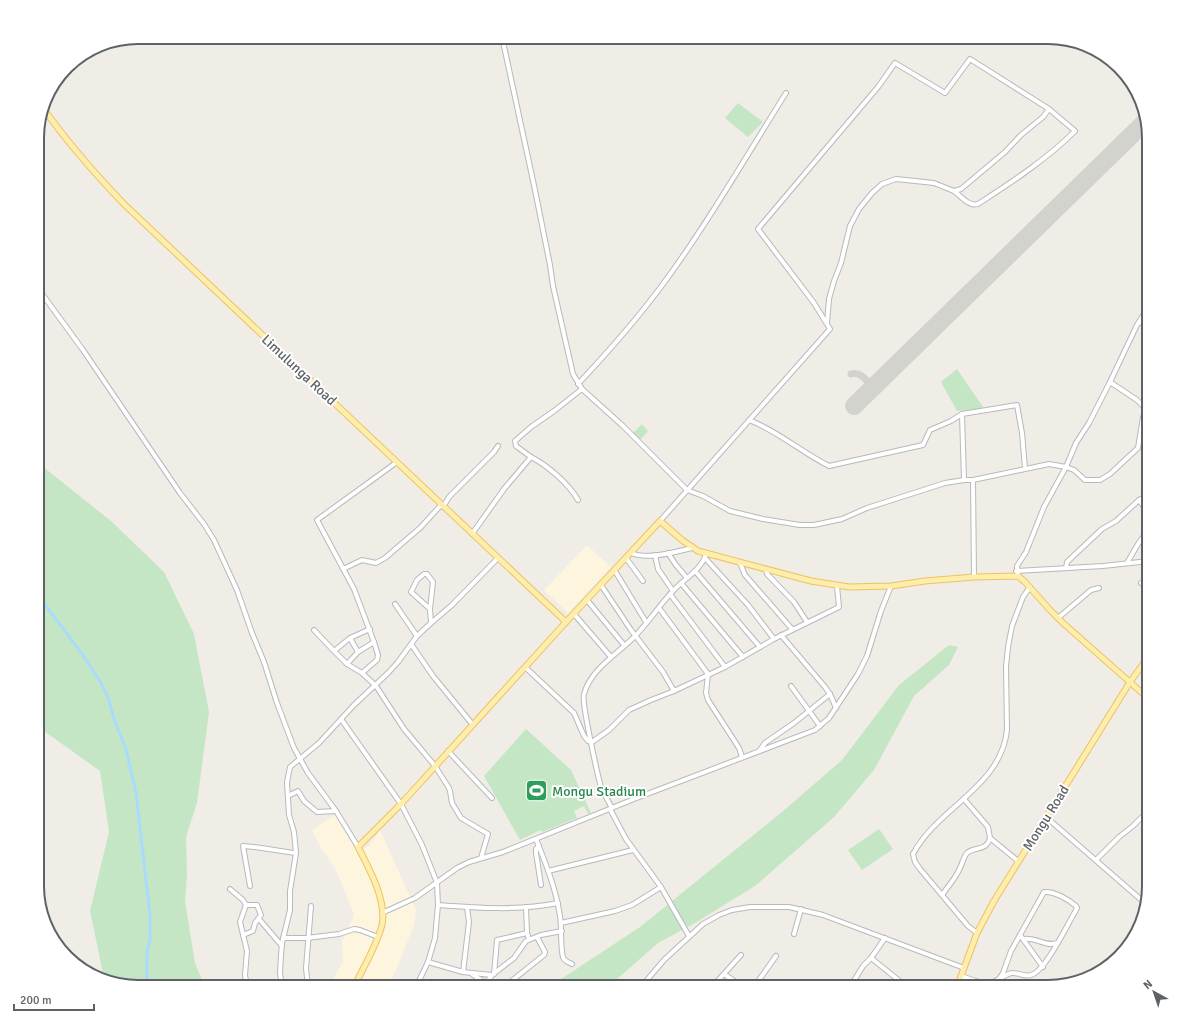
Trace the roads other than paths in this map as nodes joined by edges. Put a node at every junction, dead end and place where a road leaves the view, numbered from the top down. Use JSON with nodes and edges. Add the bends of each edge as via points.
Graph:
{"nodes":[{"id":1,"x":504,"y":44,"type":"edge"},
{"id":2,"x":786,"y":93,"type":"dead end"},
{"id":3,"x":1049,"y":109,"type":"junction"},
{"id":4,"x":47,"y":113,"type":"edge"},
{"id":5,"x":954,"y":191,"type":"junction"},
{"id":6,"x":44,"y":297,"type":"edge"},
{"id":7,"x":1142,"y":317,"type":"edge"},
{"id":8,"x":1139,"y":322,"type":"junction"},
{"id":9,"x":1142,"y":323,"type":"edge"},
{"id":10,"x":827,"y":324,"type":"junction"},
{"id":11,"x":1110,"y":382,"type":"junction"},
{"id":12,"x":578,"y":384,"type":"junction"},
{"id":13,"x":582,"y":389,"type":"junction"},
{"id":14,"x":1142,"y":404,"type":"edge"},
{"id":15,"x":962,"y":414,"type":"junction"},
{"id":16,"x":749,"y":420,"type":"junction"},
{"id":17,"x":1142,"y":427,"type":"edge"},
{"id":18,"x":498,"y":446,"type":"dead end"},
{"id":19,"x":531,"y":457,"type":"junction"},
{"id":20,"x":396,"y":462,"type":"junction"},
{"id":21,"x":1066,"y":467,"type":"junction"},
{"id":22,"x":1025,"y":468,"type":"junction"},
{"id":23,"x":964,"y":480,"type":"junction"},
{"id":24,"x":973,"y":480,"type":"junction"},
{"id":25,"x":687,"y":490,"type":"junction"},
{"id":26,"x":1142,"y":498,"type":"edge"},
{"id":27,"x":578,"y":500,"type":"dead end"},
{"id":28,"x":1139,"y":500,"type":"junction"},
{"id":29,"x":1142,"y":504,"type":"edge"},
{"id":30,"x":442,"y":506,"type":"junction"},
{"id":31,"x":660,"y":521,"type":"junction"},
{"id":32,"x":472,"y":534,"type":"junction"},
{"id":33,"x":1142,"y":539,"type":"edge"},
{"id":34,"x":692,"y":548,"type":"junction"},
{"id":35,"x":631,"y":553,"type":"junction"},
{"id":36,"x":668,"y":553,"type":"junction"},
{"id":37,"x":655,"y":555,"type":"junction"},
{"id":38,"x":706,"y":556,"type":"junction"},
{"id":39,"x":626,"y":558,"type":"junction"},
{"id":40,"x":497,"y":559,"type":"junction"},
{"id":41,"x":1142,"y":562,"type":"edge"},
{"id":42,"x":740,"y":563,"type":"junction"},
{"id":43,"x":1127,"y":563,"type":"junction"},
{"id":44,"x":766,"y":568,"type":"junction"},
{"id":45,"x":1066,"y":568,"type":"junction"},
{"id":46,"x":342,"y":569,"type":"junction"},
{"id":47,"x":615,"y":571,"type":"junction"},
{"id":48,"x":695,"y":571,"type":"junction"},
{"id":49,"x":1017,"y":573,"type":"junction"},
{"id":50,"x":974,"y":577,"type":"junction"},
{"id":51,"x":687,"y":578,"type":"junction"},
{"id":52,"x":643,"y":581,"type":"dead end"},
{"id":53,"x":682,"y":583,"type":"junction"},
{"id":54,"x":601,"y":585,"type":"junction"},
{"id":55,"x":837,"y":586,"type":"junction"},
{"id":56,"x":891,"y":586,"type":"junction"},
{"id":57,"x":1030,"y":587,"type":"junction"},
{"id":58,"x":1099,"y":588,"type":"dead end"},
{"id":59,"x":672,"y":593,"type":"junction"},
{"id":60,"x":587,"y":600,"type":"junction"},
{"id":61,"x":395,"y":604,"type":"dead end"},
{"id":62,"x":659,"y":608,"type":"junction"},
{"id":63,"x":430,"y":609,"type":"junction"},
{"id":64,"x":574,"y":614,"type":"junction"},
{"id":65,"x":1058,"y":618,"type":"junction"},
{"id":66,"x":566,"y":622,"type":"junction"},
{"id":67,"x":646,"y":622,"type":"junction"},
{"id":68,"x":807,"y":622,"type":"junction"},
{"id":69,"x":431,"y":623,"type":"junction"},
{"id":70,"x":370,"y":629,"type":"junction"},
{"id":71,"x":792,"y":629,"type":"junction"},
{"id":72,"x":314,"y":630,"type":"dead end"},
{"id":73,"x":781,"y":635,"type":"junction"},
{"id":74,"x":418,"y":636,"type":"junction"},
{"id":75,"x":635,"y":636,"type":"junction"},
{"id":76,"x":350,"y":638,"type":"junction"},
{"id":77,"x":774,"y":638,"type":"junction"},
{"id":78,"x":374,"y":642,"type":"junction"},
{"id":79,"x":411,"y":644,"type":"junction"},
{"id":80,"x":624,"y":645,"type":"junction"},
{"id":81,"x":760,"y":647,"type":"junction"},
{"id":82,"x":334,"y":651,"type":"junction"},
{"id":83,"x":358,"y":652,"type":"junction"},
{"id":84,"x":611,"y":657,"type":"junction"},
{"id":85,"x":743,"y":657,"type":"junction"},
{"id":86,"x":346,"y":664,"type":"junction"},
{"id":87,"x":1142,"y":666,"type":"edge"},
{"id":88,"x":525,"y":667,"type":"junction"},
{"id":89,"x":725,"y":667,"type":"junction"},
{"id":90,"x":362,"y":673,"type":"junction"},
{"id":91,"x":708,"y":674,"type":"junction"},
{"id":92,"x":1130,"y":682,"type":"junction"},
{"id":93,"x":376,"y":686,"type":"junction"},
{"id":94,"x":791,"y":686,"type":"dead end"},
{"id":95,"x":674,"y":691,"type":"junction"},
{"id":96,"x":1142,"y":693,"type":"edge"},
{"id":97,"x":830,"y":694,"type":"junction"},
{"id":98,"x":836,"y":708,"type":"junction"},
{"id":99,"x":808,"y":711,"type":"junction"},
{"id":100,"x":340,"y":719,"type":"junction"},
{"id":101,"x":473,"y":725,"type":"junction"},
{"id":102,"x":820,"y":726,"type":"junction"},
{"id":103,"x":592,"y":742,"type":"junction"},
{"id":104,"x":448,"y":751,"type":"junction"},
{"id":105,"x":759,"y":751,"type":"junction"},
{"id":106,"x":742,"y":757,"type":"junction"},
{"id":107,"x":301,"y":759,"type":"junction"},
{"id":108,"x":434,"y":766,"type":"junction"},
{"id":109,"x":288,"y":796,"type":"junction"},
{"id":110,"x":492,"y":798,"type":"dead end"},
{"id":111,"x":964,"y":799,"type":"junction"},
{"id":112,"x":401,"y":804,"type":"junction"},
{"id":113,"x":611,"y":809,"type":"junction"},
{"id":114,"x":336,"y":811,"type":"junction"},
{"id":115,"x":1046,"y":816,"type":"junction"},
{"id":116,"x":1142,"y":817,"type":"edge"},
{"id":117,"x":990,"y":838,"type":"junction"},
{"id":118,"x":536,"y":839,"type":"junction"},
{"id":119,"x":539,"y":846,"type":"junction"},
{"id":120,"x":358,"y":847,"type":"junction"},
{"id":121,"x":633,"y":850,"type":"junction"},
{"id":122,"x":296,"y":853,"type":"junction"},
{"id":123,"x":481,"y":858,"type":"junction"},
{"id":124,"x":1096,"y":860,"type":"junction"},
{"id":125,"x":1018,"y":861,"type":"junction"},
{"id":126,"x":548,"y":870,"type":"junction"},
{"id":127,"x":437,"y":883,"type":"junction"},
{"id":128,"x":541,"y":885,"type":"dead end"},
{"id":129,"x":250,"y":886,"type":"dead end"},
{"id":130,"x":661,"y":887,"type":"junction"},
{"id":131,"x":230,"y":889,"type":"dead end"},
{"id":132,"x":942,"y":894,"type":"junction"},
{"id":133,"x":1141,"y":900,"type":"edge"},
{"id":134,"x":558,"y":903,"type":"junction"},
{"id":135,"x":246,"y":905,"type":"junction"},
{"id":136,"x":438,"y":905,"type":"junction"},
{"id":137,"x":311,"y":906,"type":"dead end"},
{"id":138,"x":467,"y":907,"type":"junction"},
{"id":139,"x":526,"y":907,"type":"junction"},
{"id":140,"x":801,"y":909,"type":"junction"},
{"id":141,"x":382,"y":913,"type":"junction"},
{"id":142,"x":259,"y":919,"type":"junction"},
{"id":143,"x":561,"y":923,"type":"junction"},
{"id":144,"x":562,"y":931,"type":"junction"},
{"id":145,"x":527,"y":933,"type":"junction"},
{"id":146,"x":977,"y":933,"type":"junction"},
{"id":147,"x":794,"y":934,"type":"dead end"},
{"id":148,"x":243,"y":935,"type":"junction"},
{"id":149,"x":1020,"y":935,"type":"junction"},
{"id":150,"x":520,"y":936,"type":"junction"},
{"id":151,"x":689,"y":936,"type":"junction"},
{"id":152,"x":378,"y":937,"type":"junction"},
{"id":153,"x":537,"y":937,"type":"junction"},
{"id":154,"x":283,"y":938,"type":"junction"},
{"id":155,"x":308,"y":938,"type":"junction"},
{"id":156,"x":885,"y":938,"type":"junction"},
{"id":157,"x":529,"y":939,"type":"junction"},
{"id":158,"x":1024,"y":939,"type":"junction"},
{"id":159,"x":1057,"y":943,"type":"junction"},
{"id":160,"x":523,"y":944,"type":"junction"},
{"id":161,"x":282,"y":946,"type":"junction"},
{"id":162,"x":741,"y":955,"type":"dead end"},
{"id":163,"x":776,"y":956,"type":"dead end"},
{"id":164,"x":871,"y":958,"type":"junction"},
{"id":165,"x":428,"y":962,"type":"junction"},
{"id":166,"x":572,"y":964,"type":"dead end"},
{"id":167,"x":1043,"y":967,"type":"junction"},
{"id":168,"x":964,"y":968,"type":"junction"},
{"id":169,"x":463,"y":972,"type":"junction"},
{"id":170,"x":470,"y":973,"type":"junction"},
{"id":171,"x":493,"y":974,"type":"junction"},
{"id":172,"x":724,"y":974,"type":"junction"},
{"id":173,"x":960,"y":976,"type":"junction"},
{"id":174,"x":999,"y":979,"type":"joint"},
{"id":175,"x":246,"y":980,"type":"edge"},
{"id":176,"x":281,"y":980,"type":"edge"},
{"id":177,"x":307,"y":980,"type":"edge"},
{"id":178,"x":357,"y":980,"type":"edge"},
{"id":179,"x":419,"y":980,"type":"edge"},
{"id":180,"x":480,"y":980,"type":"edge"},
{"id":181,"x":489,"y":980,"type":"edge"},
{"id":182,"x":513,"y":980,"type":"edge"},
{"id":183,"x":647,"y":980,"type":"edge"},
{"id":184,"x":718,"y":980,"type":"edge"},
{"id":185,"x":733,"y":980,"type":"edge"},
{"id":186,"x":759,"y":980,"type":"edge"},
{"id":187,"x":854,"y":980,"type":"edge"},
{"id":188,"x":898,"y":980,"type":"edge"},
{"id":189,"x":959,"y":980,"type":"edge"},
{"id":190,"x":971,"y":980,"type":"edge"}],
"edges":[{"from":1,"to":12,"type":"street","via":[[553,286],[573,374]]},
{"from":2,"to":12,"type":"street","via":[[667,279],[623,335]]},
{"from":3,"to":5,"type":"street","via":[[994,162],[961,189]]},
{"from":3,"to":5,"type":"street","via":[[1075,130],[1066,140],[978,204],[969,203]]},
{"from":3,"to":10,"type":"street","via":[[970,59],[945,93],[895,64],[758,228]]},
{"from":4,"to":20,"type":"main road","name":"Limulunga Road","via":[[73,148],[125,205]]},
{"from":5,"to":10,"type":"street","via":[[934,183],[896,179],[882,184],[872,193],[858,209],[850,226],[829,299]]},
{"from":6,"to":107,"type":"street","via":[[214,540],[237,590],[294,748]]},
{"from":7,"to":8,"type":"street"},
{"from":8,"to":9,"type":"street"},
{"from":8,"to":11,"type":"street"},
{"from":10,"to":16,"type":"street","via":[[830,329]]},
{"from":11,"to":14,"type":"street"},
{"from":11,"to":21,"type":"street"},
{"from":12,"to":13,"type":"street"},
{"from":13,"to":19,"type":"street","via":[[515,441],[516,446]]},
{"from":13,"to":25,"type":"street"},
{"from":15,"to":16,"type":"street","via":[[930,430],[923,445],[829,466],[776,433]]},
{"from":15,"to":22,"type":"street","via":[[1017,405]]},
{"from":15,"to":23,"type":"street"},
{"from":16,"to":25,"type":"street"},
{"from":17,"to":21,"type":"street","via":[[1138,448],[1110,474],[1096,481],[1085,480],[1074,470]]},
{"from":18,"to":30,"type":"street"},
{"from":19,"to":27,"type":"street","via":[[562,480]]},
{"from":19,"to":32,"type":"street","via":[[504,488]]},
{"from":20,"to":30,"type":"main road","name":"Limulunga Road"},
{"from":20,"to":46,"type":"street","via":[[317,520]]},
{"from":21,"to":22,"type":"street","via":[[1049,464]]},
{"from":21,"to":49,"type":"street","via":[[1044,507],[1026,552],[1017,566]]},
{"from":22,"to":24,"type":"street"},
{"from":23,"to":24,"type":"street"},
{"from":23,"to":25,"type":"street","via":[[945,483],[867,508],[842,519],[814,525],[763,519],[730,511]]},
{"from":24,"to":50,"type":"street"},
{"from":25,"to":31,"type":"street"},
{"from":26,"to":28,"type":"street"},
{"from":28,"to":29,"type":"street"},
{"from":28,"to":45,"type":"street","via":[[1067,562]]},
{"from":30,"to":32,"type":"main road","name":"Limulunga Road"},
{"from":30,"to":46,"type":"street","via":[[385,558],[376,563],[362,560]]},
{"from":31,"to":34,"type":"main road"},
{"from":31,"to":35,"type":"main road"},
{"from":32,"to":40,"type":"main road","name":"Limulunga Road"},
{"from":33,"to":43,"type":"street"},
{"from":34,"to":36,"type":"street"},
{"from":34,"to":38,"type":"main road"},
{"from":35,"to":37,"type":"street"},
{"from":35,"to":39,"type":"main road"},
{"from":36,"to":37,"type":"street"},
{"from":36,"to":51,"type":"street"},
{"from":37,"to":59,"type":"street","via":[[658,569]]},
{"from":38,"to":42,"type":"main road"},
{"from":38,"to":48,"type":"street"},
{"from":38,"to":77,"type":"street"},
{"from":39,"to":47,"type":"main road"},
{"from":39,"to":52,"type":"street"},
{"from":40,"to":66,"type":"main road","name":"Limulunga Road"},
{"from":40,"to":69,"type":"street"},
{"from":41,"to":43,"type":"street"},
{"from":42,"to":44,"type":"main road"},
{"from":42,"to":71,"type":"street","via":[[745,575]]},
{"from":43,"to":45,"type":"street"},
{"from":44,"to":55,"type":"main road","via":[[811,582]]},
{"from":44,"to":68,"type":"street","via":[[767,574],[794,602]]},
{"from":45,"to":49,"type":"street"},
{"from":46,"to":70,"type":"street","via":[[354,589]]},
{"from":47,"to":54,"type":"main road"},
{"from":47,"to":67,"type":"street"},
{"from":48,"to":51,"type":"street"},
{"from":48,"to":81,"type":"street"},
{"from":49,"to":50,"type":"main road"},
{"from":49,"to":57,"type":"main road"},
{"from":50,"to":56,"type":"main road"},
{"from":51,"to":53,"type":"street"},
{"from":53,"to":59,"type":"street"},
{"from":53,"to":85,"type":"street"},
{"from":54,"to":60,"type":"main road"},
{"from":54,"to":75,"type":"street"},
{"from":55,"to":56,"type":"main road"},
{"from":55,"to":68,"type":"street","via":[[839,607]]},
{"from":56,"to":98,"type":"street","via":[[863,664]]},
{"from":57,"to":65,"type":"main road"},
{"from":57,"to":111,"type":"street","via":[[1023,597],[1012,626],[1008,647],[1007,737],[996,762]]},
{"from":58,"to":65,"type":"street","via":[[1091,590]]},
{"from":59,"to":62,"type":"street"},
{"from":59,"to":89,"type":"street"},
{"from":60,"to":64,"type":"main road"},
{"from":60,"to":80,"type":"street"},
{"from":61,"to":74,"type":"street"},
{"from":62,"to":67,"type":"street"},
{"from":62,"to":91,"type":"street"},
{"from":63,"to":63,"type":"street","via":[[433,582],[424,574],[417,580],[411,592]]},
{"from":63,"to":69,"type":"street"},
{"from":64,"to":66,"type":"main road"},
{"from":64,"to":84,"type":"street"},
{"from":65,"to":92,"type":"main road"},
{"from":66,"to":88,"type":"main road"},
{"from":67,"to":75,"type":"street"},
{"from":68,"to":71,"type":"street"},
{"from":69,"to":74,"type":"street"},
{"from":70,"to":76,"type":"street"},
{"from":70,"to":78,"type":"street"},
{"from":71,"to":73,"type":"street"},
{"from":72,"to":82,"type":"street"},
{"from":73,"to":77,"type":"street"},
{"from":73,"to":97,"type":"street"},
{"from":74,"to":79,"type":"street"},
{"from":75,"to":80,"type":"street"},
{"from":75,"to":95,"type":"street"},
{"from":76,"to":82,"type":"street"},
{"from":76,"to":83,"type":"street"},
{"from":77,"to":81,"type":"street"},
{"from":78,"to":83,"type":"street"},
{"from":78,"to":90,"type":"street","via":[[378,658]]},
{"from":79,"to":93,"type":"street"},
{"from":79,"to":101,"type":"street"},
{"from":80,"to":84,"type":"street"},
{"from":81,"to":85,"type":"street"},
{"from":82,"to":86,"type":"street"},
{"from":83,"to":86,"type":"street"},
{"from":84,"to":103,"type":"street","via":[[591,680],[584,694],[585,714]]},
{"from":85,"to":89,"type":"street"},
{"from":86,"to":90,"type":"street"},
{"from":87,"to":92,"type":"main road","name":"Mongu Road"},
{"from":88,"to":101,"type":"main road"},
{"from":88,"to":103,"type":"street","via":[[574,713],[584,736]]},
{"from":89,"to":91,"type":"street"},
{"from":90,"to":93,"type":"street"},
{"from":91,"to":95,"type":"street"},
{"from":91,"to":106,"type":"street","via":[[708,700],[739,748]]},
{"from":92,"to":96,"type":"main road"},
{"from":92,"to":115,"type":"main road","name":"Mongu Road"},
{"from":93,"to":100,"type":"street"},
{"from":93,"to":108,"type":"street","via":[[407,734]]},
{"from":94,"to":99,"type":"street"},
{"from":95,"to":103,"type":"street","via":[[629,710],[609,730]]},
{"from":97,"to":98,"type":"street"},
{"from":97,"to":99,"type":"street"},
{"from":98,"to":102,"type":"street"},
{"from":99,"to":102,"type":"street"},
{"from":99,"to":105,"type":"street","via":[[765,743]]},
{"from":100,"to":107,"type":"street"},
{"from":100,"to":112,"type":"street"},
{"from":101,"to":104,"type":"main road"},
{"from":102,"to":105,"type":"street","via":[[808,734]]},
{"from":103,"to":113,"type":"street","via":[[601,786]]},
{"from":104,"to":108,"type":"main road"},
{"from":104,"to":110,"type":"street"},
{"from":105,"to":106,"type":"street"},
{"from":106,"to":113,"type":"street"},
{"from":107,"to":109,"type":"street","via":[[290,767],[287,778]]},
{"from":107,"to":114,"type":"street"},
{"from":108,"to":112,"type":"main road"},
{"from":108,"to":123,"type":"street","via":[[450,791],[452,803],[461,818],[488,834]]},
{"from":109,"to":114,"type":"street","via":[[298,791],[304,801],[317,812]]},
{"from":109,"to":122,"type":"street"},
{"from":111,"to":117,"type":"street","via":[[988,827]]},
{"from":111,"to":132,"type":"street","via":[[936,823],[913,854],[914,862]]},
{"from":112,"to":120,"type":"main road"},
{"from":112,"to":127,"type":"street","via":[[422,845]]},
{"from":113,"to":118,"type":"street"},
{"from":113,"to":121,"type":"street"},
{"from":114,"to":120,"type":"street"},
{"from":115,"to":124,"type":"street"},
{"from":115,"to":125,"type":"main road","name":"Mongu Road"},
{"from":116,"to":124,"type":"street"},
{"from":117,"to":125,"type":"street"},
{"from":117,"to":132,"type":"street","via":[[983,848],[966,854],[955,877]]},
{"from":118,"to":119,"type":"street"},
{"from":118,"to":123,"type":"street"},
{"from":119,"to":126,"type":"street"},
{"from":119,"to":128,"type":"street","via":[[536,853]]},
{"from":120,"to":141,"type":"main road","via":[[376,885]]},
{"from":121,"to":126,"type":"street"},
{"from":121,"to":130,"type":"street"},
{"from":122,"to":129,"type":"street","via":[[243,846]]},
{"from":122,"to":154,"type":"street","via":[[290,910]]},
{"from":123,"to":127,"type":"street","via":[[457,868]]},
{"from":124,"to":133,"type":"street"},
{"from":125,"to":146,"type":"main road","name":"Mongu Road"},
{"from":126,"to":134,"type":"street"},
{"from":127,"to":136,"type":"street"},
{"from":127,"to":141,"type":"street","via":[[415,898]]},
{"from":130,"to":143,"type":"street","via":[[615,911]]},
{"from":130,"to":151,"type":"street"},
{"from":131,"to":135,"type":"street"},
{"from":132,"to":146,"type":"street","via":[[968,926]]},
{"from":134,"to":139,"type":"street"},
{"from":134,"to":143,"type":"street"},
{"from":135,"to":142,"type":"street","via":[[258,906],[261,914]]},
{"from":135,"to":148,"type":"street","via":[[240,922]]},
{"from":136,"to":138,"type":"street"},
{"from":136,"to":165,"type":"street","via":[[435,938]]},
{"from":137,"to":155,"type":"street"},
{"from":138,"to":139,"type":"street"},
{"from":138,"to":169,"type":"street","via":[[469,922]]},
{"from":139,"to":145,"type":"street"},
{"from":140,"to":147,"type":"street"},
{"from":140,"to":151,"type":"street","via":[[750,907],[732,910],[703,924]]},
{"from":140,"to":156,"type":"street"},
{"from":141,"to":152,"type":"main road"},
{"from":142,"to":148,"type":"street","via":[[254,923],[253,931]]},
{"from":142,"to":161,"type":"street"},
{"from":143,"to":144,"type":"street"},
{"from":144,"to":153,"type":"street"},
{"from":144,"to":166,"type":"street","via":[[563,956]]},
{"from":145,"to":150,"type":"street"},
{"from":145,"to":157,"type":"street"},
{"from":146,"to":168,"type":"main road","name":"Mongu Road"},
{"from":148,"to":175,"type":"street","via":[[247,951]]},
{"from":149,"to":158,"type":"street"},
{"from":149,"to":159,"type":"street","via":[[1042,892],[1052,892],[1077,908]]},
{"from":149,"to":174,"type":"street"},
{"from":150,"to":160,"type":"street"},
{"from":150,"to":171,"type":"street","via":[[497,940]]},
{"from":151,"to":183,"type":"street"},
{"from":152,"to":155,"type":"street","via":[[354,929],[339,934]]},
{"from":152,"to":178,"type":"main road"},
{"from":153,"to":157,"type":"street"},
{"from":153,"to":182,"type":"street","via":[[545,952],[544,955]]},
{"from":154,"to":155,"type":"street"},
{"from":154,"to":161,"type":"street"},
{"from":155,"to":177,"type":"street"},
{"from":156,"to":164,"type":"street"},
{"from":156,"to":168,"type":"street"},
{"from":157,"to":160,"type":"street"},
{"from":158,"to":159,"type":"street","via":[[1029,938],[1050,945]]},
{"from":158,"to":167,"type":"street"},
{"from":159,"to":167,"type":"street"},
{"from":160,"to":171,"type":"street","via":[[514,958]]},
{"from":161,"to":176,"type":"street"},
{"from":162,"to":172,"type":"street"},
{"from":163,"to":186,"type":"street"},
{"from":164,"to":187,"type":"street"},
{"from":164,"to":188,"type":"street"},
{"from":165,"to":169,"type":"street"},
{"from":165,"to":179,"type":"street"},
{"from":167,"to":174,"type":"street","via":[[1036,974],[1013,973]]},
{"from":168,"to":173,"type":"main road","name":"Mongu Road"},
{"from":169,"to":170,"type":"street"},
{"from":170,"to":171,"type":"street"},
{"from":170,"to":180,"type":"street"},
{"from":171,"to":181,"type":"street"},
{"from":172,"to":184,"type":"street"},
{"from":172,"to":185,"type":"street"},
{"from":173,"to":189,"type":"main road","name":"Mongu Road"},
{"from":173,"to":190,"type":"street"}]}
